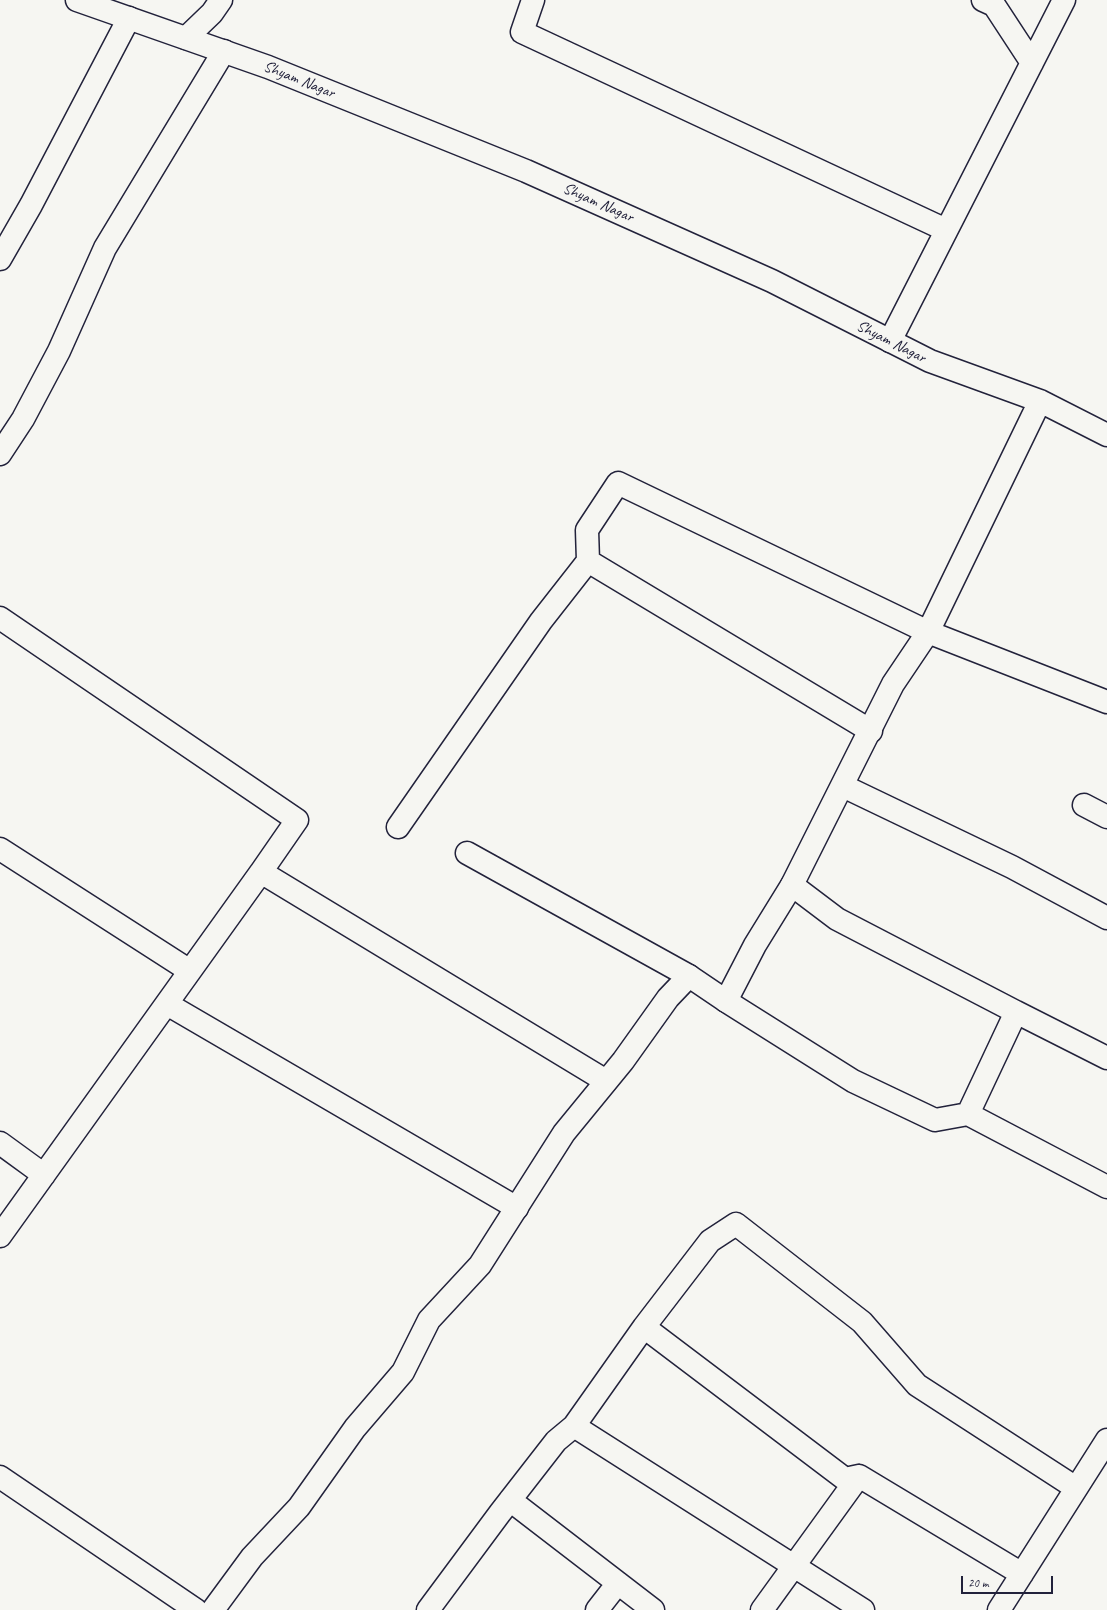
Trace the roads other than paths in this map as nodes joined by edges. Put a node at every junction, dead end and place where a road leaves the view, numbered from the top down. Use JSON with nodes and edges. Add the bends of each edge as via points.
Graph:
{"nodes":[{"id":1,"x":77,"y":0,"type":"edge"},
{"id":2,"x":221,"y":0,"type":"edge"},
{"id":3,"x":533,"y":0,"type":"edge"},
{"id":4,"x":983,"y":0,"type":"edge"},
{"id":5,"x":1064,"y":0,"type":"edge"},
{"id":6,"x":127,"y":11,"type":"edge"},
{"id":7,"x":186,"y":38,"type":"junction"},
{"id":8,"x":224,"y":51,"type":"junction"},
{"id":9,"x":1032,"y":63,"type":"junction"},
{"id":10,"x":946,"y":230,"type":"junction"},
{"id":11,"x":0,"y":259,"type":"edge"},
{"id":12,"x":890,"y":341,"type":"junction"},
{"id":13,"x":1040,"y":401,"type":"junction"},
{"id":14,"x":1107,"y":435,"type":"edge"},
{"id":15,"x":0,"y":454,"type":"edge"},
{"id":16,"x":588,"y":561,"type":"junction"},
{"id":17,"x":0,"y":618,"type":"edge"},
{"id":18,"x":928,"y":632,"type":"junction"},
{"id":19,"x":1107,"y":702,"type":"edge"},
{"id":20,"x":871,"y":731,"type":"junction"},
{"id":21,"x":842,"y":786,"type":"junction"},
{"id":22,"x":1084,"y":805,"type":"dead end"},
{"id":23,"x":1107,"y":817,"type":"edge"},
{"id":24,"x":398,"y":827,"type":"dead end"},
{"id":25,"x":0,"y":849,"type":"edge"},
{"id":26,"x":467,"y":853,"type":"dead end"},
{"id":27,"x":261,"y":872,"type":"junction"},
{"id":28,"x":792,"y":884,"type":"junction"},
{"id":29,"x":1107,"y":918,"type":"edge"},
{"id":30,"x":190,"y":971,"type":"junction"},
{"id":31,"x":689,"y":976,"type":"junction"},
{"id":32,"x":726,"y":1001,"type":"junction"},
{"id":33,"x":167,"y":1004,"type":"junction"},
{"id":34,"x":1016,"y":1012,"type":"junction"},
{"id":35,"x":1107,"y":1058,"type":"edge"},
{"id":36,"x":606,"y":1082,"type":"junction"},
{"id":37,"x":968,"y":1114,"type":"junction"},
{"id":38,"x":0,"y":1143,"type":"edge"},
{"id":39,"x":44,"y":1175,"type":"junction"},
{"id":40,"x":1107,"y":1187,"type":"edge"},
{"id":41,"x":517,"y":1208,"type":"junction"},
{"id":42,"x":0,"y":1236,"type":"edge"},
{"id":43,"x":644,"y":1327,"type":"junction"},
{"id":44,"x":574,"y":1426,"type":"junction"},
{"id":45,"x":1107,"y":1440,"type":"edge"},
{"id":46,"x":859,"y":1476,"type":"junction"},
{"id":47,"x":0,"y":1477,"type":"edge"},
{"id":48,"x":1076,"y":1488,"type":"junction"},
{"id":49,"x":510,"y":1500,"type":"junction"},
{"id":50,"x":793,"y":1567,"type":"junction"},
{"id":51,"x":1022,"y":1574,"type":"junction"},
{"id":52,"x":618,"y":1583,"type":"junction"},
{"id":53,"x":196,"y":1610,"type":"edge"},
{"id":54,"x":213,"y":1610,"type":"edge"},
{"id":55,"x":428,"y":1610,"type":"edge"},
{"id":56,"x":597,"y":1610,"type":"edge"},
{"id":57,"x":653,"y":1610,"type":"edge"},
{"id":58,"x":762,"y":1610,"type":"edge"},
{"id":59,"x":863,"y":1610,"type":"edge"},
{"id":60,"x":999,"y":1610,"type":"edge"}],
"edges":[{"from":1,"to":6,"type":"street","name":"Shyam Nagar"},
{"from":2,"to":7,"type":"street","via":[[212,13]]},
{"from":3,"to":10,"type":"street","via":[[522,32]]},
{"from":4,"to":9,"type":"street","via":[[994,4]]},
{"from":5,"to":9,"type":"street"},
{"from":6,"to":7,"type":"street","name":"Shyam Nagar"},
{"from":6,"to":11,"type":"street","via":[[31,205]]},
{"from":7,"to":8,"type":"street","name":"Shyam Nagar"},
{"from":8,"to":12,"type":"street","name":"Shyam Nagar","via":[[526,171],[772,281]]},
{"from":8,"to":15,"type":"street","via":[[105,248],[59,351],[23,419]]},
{"from":9,"to":10,"type":"street"},
{"from":10,"to":12,"type":"street"},
{"from":12,"to":13,"type":"street","name":"Shyam Nagar","via":[[930,361]]},
{"from":13,"to":14,"type":"street","name":"Shyam Nagar"},
{"from":13,"to":18,"type":"street"},
{"from":16,"to":18,"type":"street","via":[[587,530],[618,483]]},
{"from":16,"to":20,"type":"street"},
{"from":16,"to":24,"type":"street","via":[[541,621]]},
{"from":17,"to":27,"type":"street","via":[[298,820]]},
{"from":18,"to":19,"type":"street"},
{"from":18,"to":20,"type":"street","via":[[893,684]]},
{"from":20,"to":21,"type":"street"},
{"from":21,"to":28,"type":"street"},
{"from":21,"to":29,"type":"street","via":[[1012,867]]},
{"from":22,"to":23,"type":"street"},
{"from":25,"to":30,"type":"street"},
{"from":26,"to":31,"type":"street"},
{"from":27,"to":30,"type":"street"},
{"from":27,"to":36,"type":"street"},
{"from":28,"to":32,"type":"street","via":[[755,945]]},
{"from":28,"to":34,"type":"street","via":[[837,919]]},
{"from":30,"to":33,"type":"street"},
{"from":31,"to":32,"type":"street"},
{"from":31,"to":36,"type":"street","via":[[668,998]]},
{"from":32,"to":37,"type":"street","via":[[853,1081],[935,1120]]},
{"from":33,"to":39,"type":"street"},
{"from":33,"to":41,"type":"street"},
{"from":34,"to":35,"type":"street"},
{"from":34,"to":37,"type":"street"},
{"from":36,"to":41,"type":"street","via":[[564,1133]]},
{"from":37,"to":40,"type":"street"},
{"from":38,"to":39,"type":"street"},
{"from":39,"to":42,"type":"street"},
{"from":41,"to":54,"type":"street","via":[[480,1265],[429,1320],[403,1372],[356,1428],[299,1507],[252,1557]]},
{"from":43,"to":44,"type":"street"},
{"from":43,"to":46,"type":"street","via":[[845,1479]]},
{"from":43,"to":48,"type":"street","via":[[710,1241],[736,1224],[862,1322],[918,1385]]},
{"from":44,"to":49,"type":"street","via":[[556,1441]]},
{"from":44,"to":50,"type":"street"},
{"from":45,"to":48,"type":"street"},
{"from":46,"to":50,"type":"street"},
{"from":46,"to":51,"type":"street"},
{"from":47,"to":53,"type":"street"},
{"from":48,"to":51,"type":"street"},
{"from":49,"to":52,"type":"street"},
{"from":49,"to":55,"type":"street"},
{"from":50,"to":58,"type":"street"},
{"from":50,"to":59,"type":"street"},
{"from":51,"to":60,"type":"street"},
{"from":52,"to":56,"type":"street"},
{"from":52,"to":57,"type":"street"}]}
